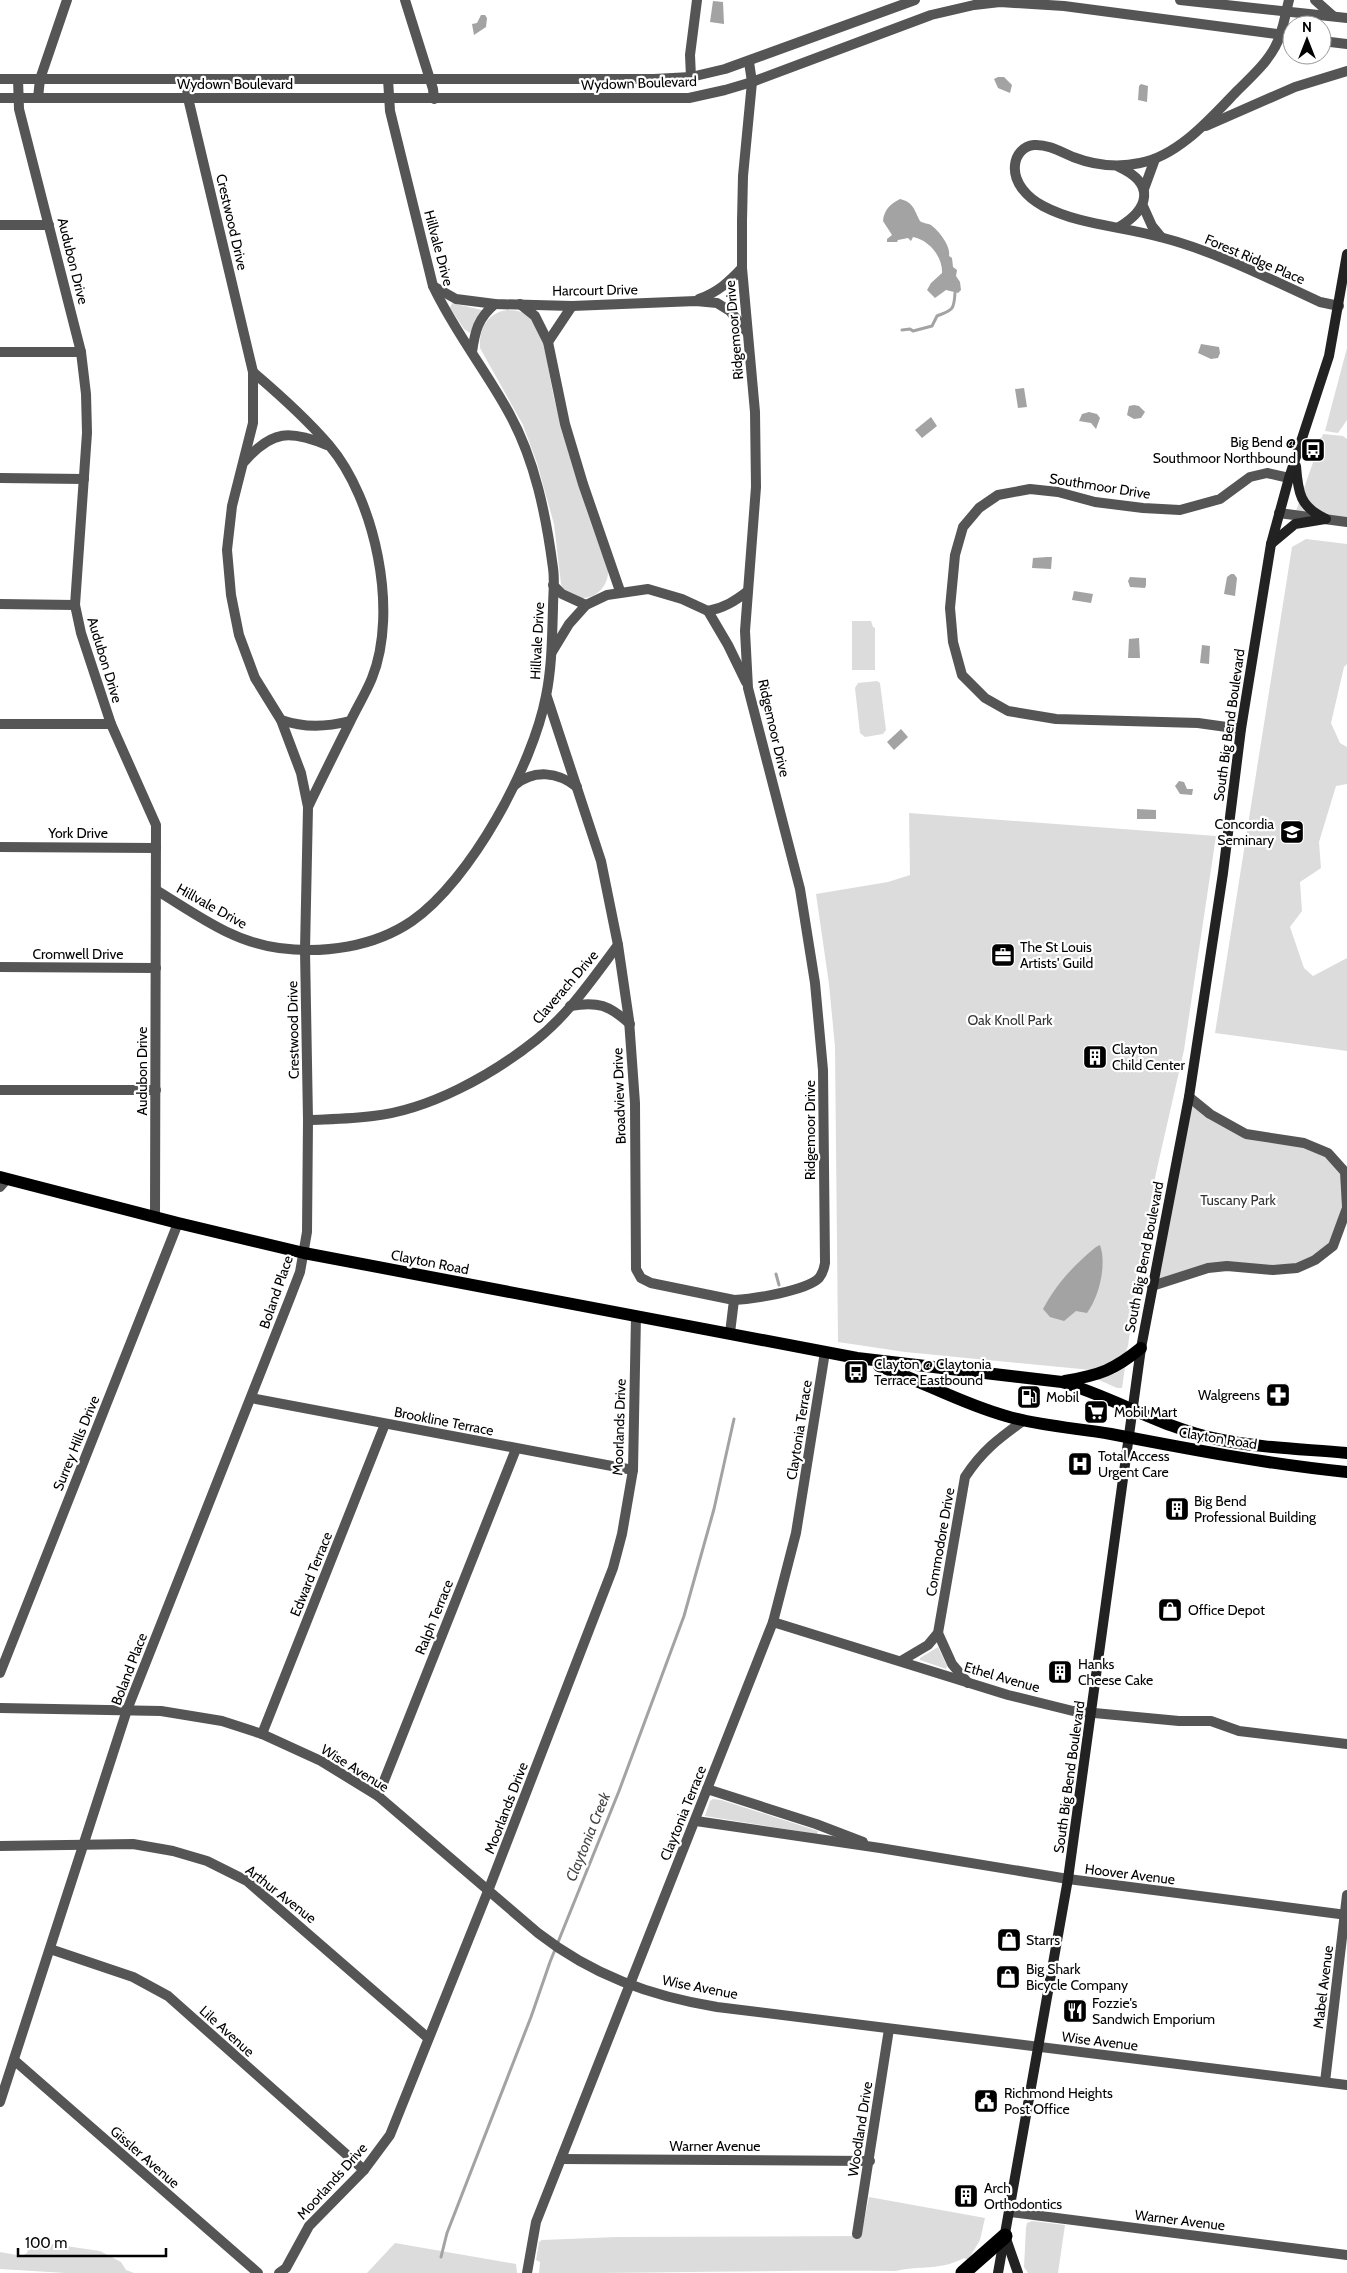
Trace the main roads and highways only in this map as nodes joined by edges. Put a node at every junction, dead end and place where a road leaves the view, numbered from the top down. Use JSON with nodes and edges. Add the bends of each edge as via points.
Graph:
{"nodes":[{"id":1,"x":1347,"y":254,"type":"edge"},
{"id":2,"x":1296,"y":458,"type":"junction"},
{"id":3,"x":1271,"y":544,"type":"junction"},
{"id":4,"x":2,"y":1181,"type":"edge"},
{"id":5,"x":1141,"y":1348,"type":"junction"},
{"id":6,"x":858,"y":1358,"type":"junction"},
{"id":7,"x":1062,"y":1382,"type":"junction"},
{"id":8,"x":1134,"y":1409,"type":"junction"},
{"id":9,"x":1130,"y":1438,"type":"junction"},
{"id":10,"x":1347,"y":1453,"type":"edge"},
{"id":11,"x":1347,"y":1472,"type":"edge"},
{"id":12,"x":1005,"y":2236,"type":"junction"},
{"id":13,"x":963,"y":2273,"type":"edge"},
{"id":14,"x":998,"y":2273,"type":"edge"},
{"id":15,"x":1018,"y":2273,"type":"edge"}],
"edges":[{"from":1,"to":2,"type":"main road","name":"South Big Bend Boulevard","via":[[1329,356]]},
{"from":2,"to":3,"type":"main road","name":"South Big Bend Boulevard"},
{"from":2,"to":3,"type":"main road","via":[[1298,488],[1303,502],[1308,509],[1326,519],[1295,524]]},
{"from":3,"to":5,"type":"main road","name":"South Big Bend Boulevard","via":[[1241,729],[1189,1097]]},
{"from":4,"to":6,"type":"main road","name":"Clayton Road","via":[[304,1253]]},
{"from":5,"to":7,"type":"main road","via":[[1120,1365]]},
{"from":5,"to":8,"type":"main road","name":"South Big Bend Boulevard"},
{"from":6,"to":7,"type":"main road","name":"Clayton Road"},
{"from":6,"to":9,"type":"main road","name":"Clayton Road","via":[[1023,1421]]},
{"from":7,"to":8,"type":"main road","name":"Clayton Road"},
{"from":8,"to":9,"type":"main road","name":"South Big Bend Boulevard"},
{"from":8,"to":10,"type":"main road","name":"Clayton Road","via":[[1184,1430],[1217,1439]]},
{"from":9,"to":11,"type":"main road","name":"Clayton Road","via":[[1218,1455]]},
{"from":9,"to":12,"type":"main road","name":"South Big Bend Boulevard","via":[[1068,1880]]},
{"from":12,"to":13,"type":"highway"},
{"from":12,"to":14,"type":"main road","name":"South Big Bend Boulevard"},
{"from":12,"to":15,"type":"main road"}]}
